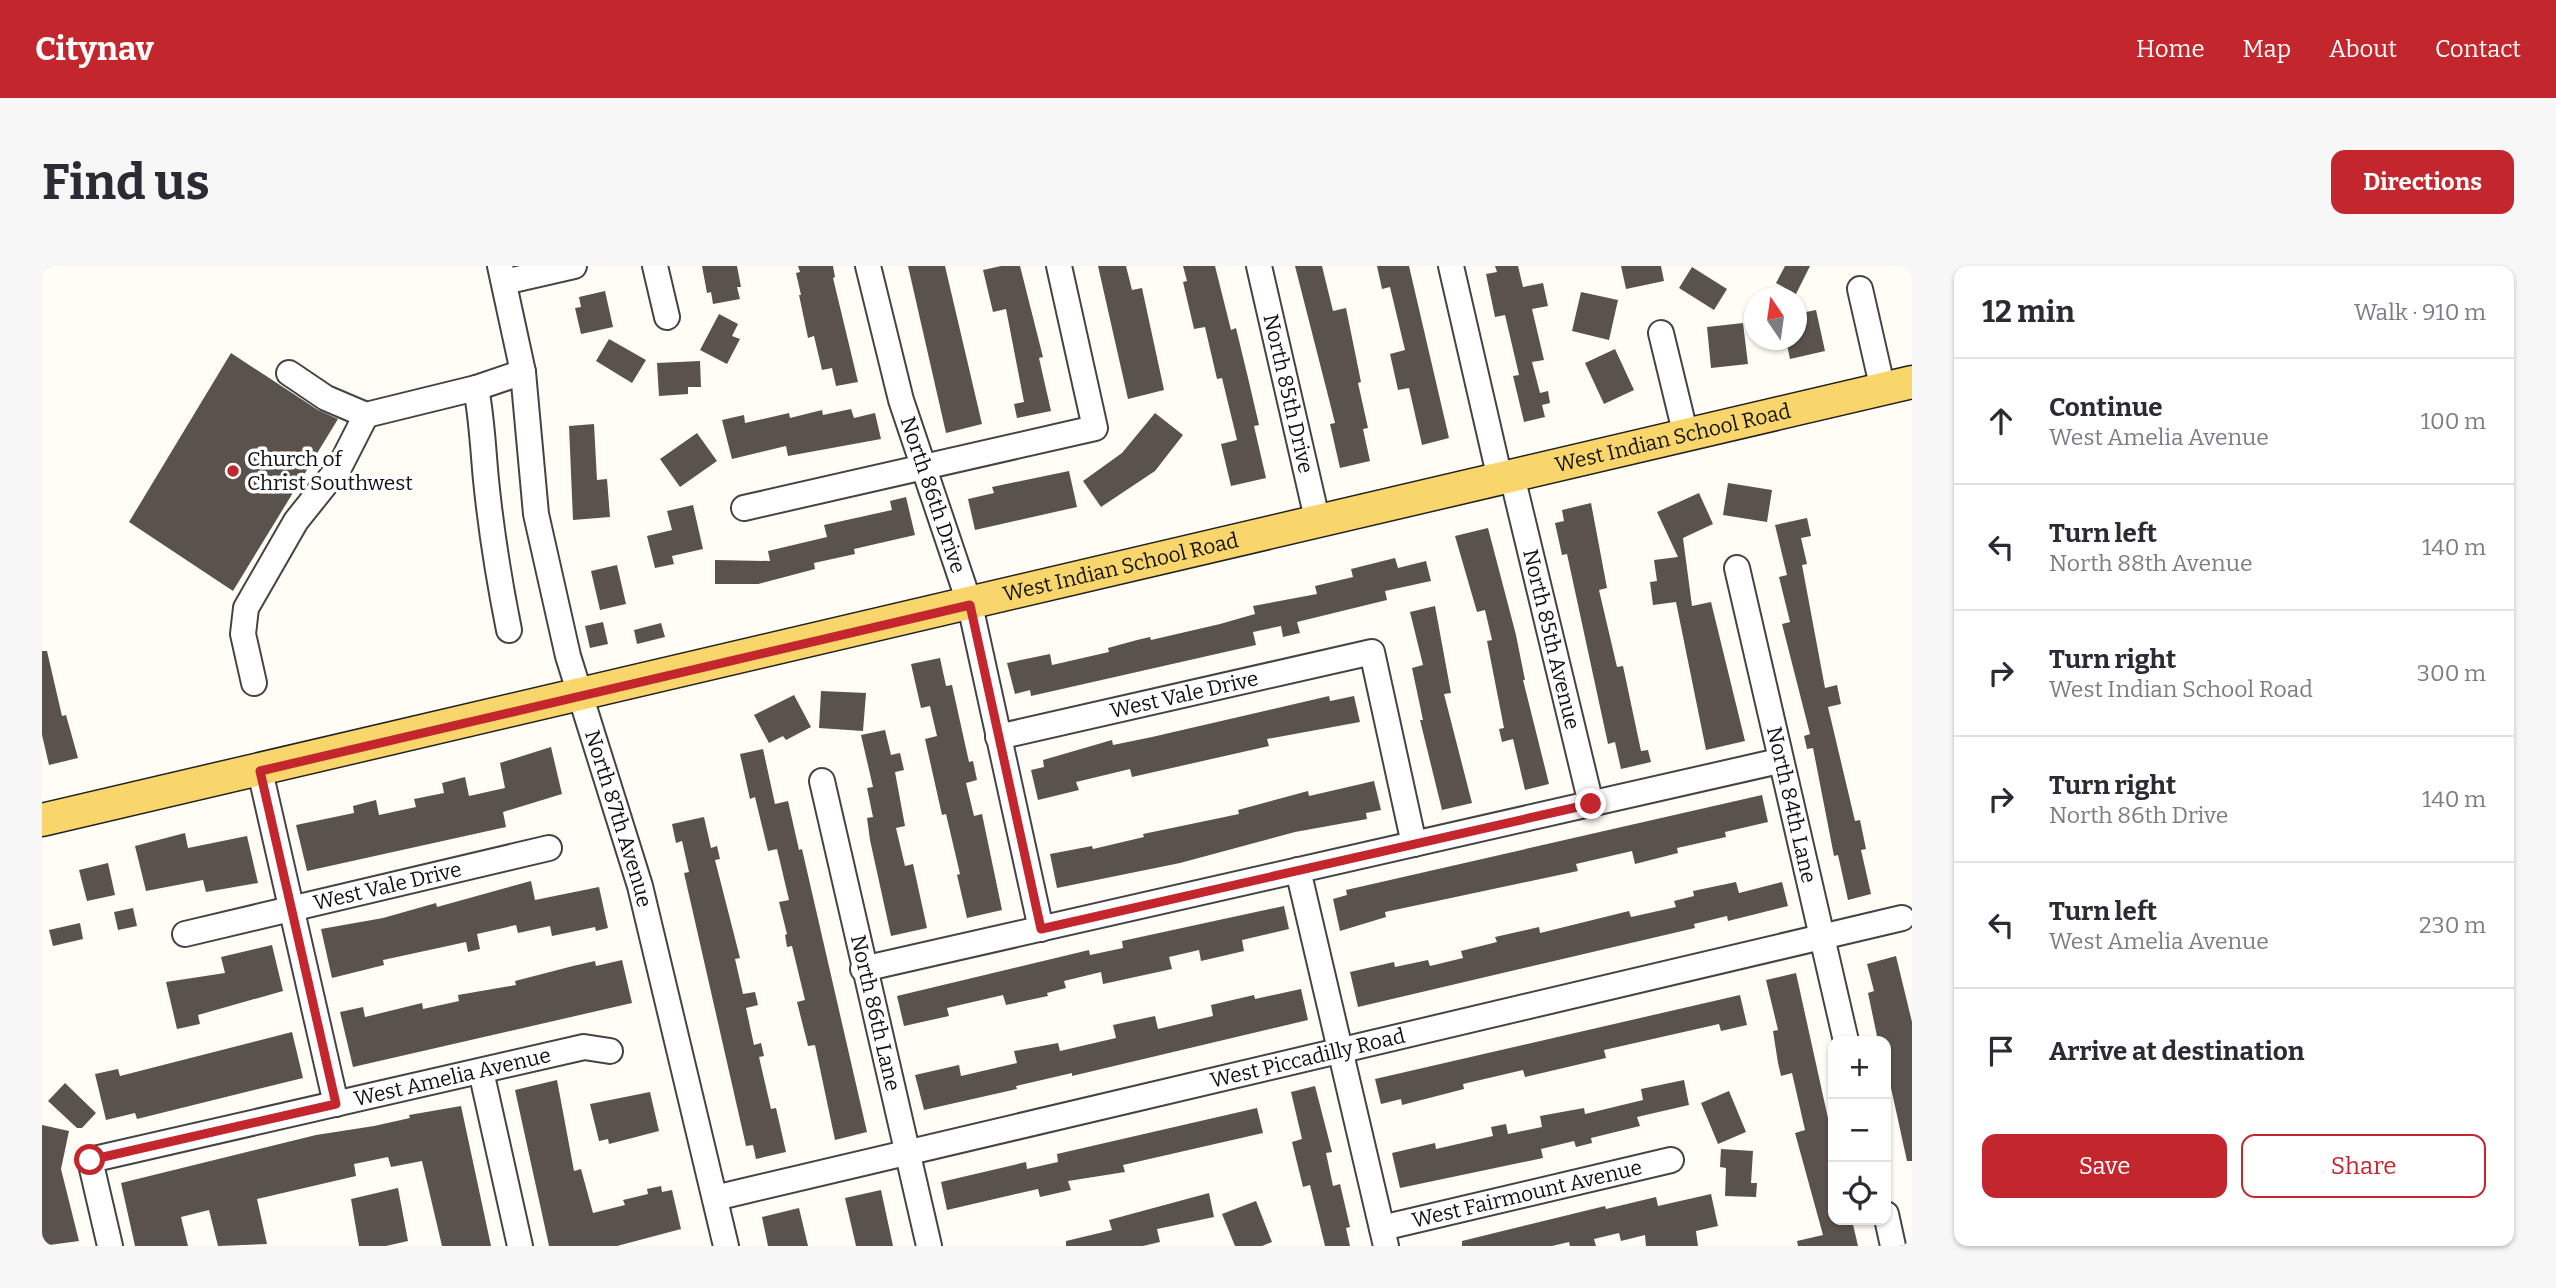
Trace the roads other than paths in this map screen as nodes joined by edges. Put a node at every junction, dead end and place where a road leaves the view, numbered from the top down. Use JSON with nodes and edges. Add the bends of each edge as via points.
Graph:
{"nodes":[{"id":1,"x":574,"y":266,"type":"edge"},
{"id":2,"x":656,"y":266,"type":"edge"},
{"id":3,"x":869,"y":266,"type":"edge"},
{"id":4,"x":1059,"y":266,"type":"edge"},
{"id":5,"x":1259,"y":266,"type":"edge"},
{"id":6,"x":1451,"y":266,"type":"edge"},
{"id":7,"x":502,"y":274,"type":"edge"},
{"id":8,"x":1860,"y":289,"type":"dead end"},
{"id":9,"x":667,"y":317,"type":"dead end"},
{"id":10,"x":1661,"y":333,"type":"dead end"},
{"id":11,"x":523,"y":372,"type":"junction"},
{"id":12,"x":289,"y":373,"type":"dead end"},
{"id":13,"x":1898,"y":386,"type":"edge"},
{"id":14,"x":476,"y":388,"type":"junction"},
{"id":15,"x":366,"y":415,"type":"junction"},
{"id":16,"x":1686,"y":436,"type":"junction"},
{"id":17,"x":921,"y":466,"type":"junction"},
{"id":18,"x":1506,"y":477,"type":"junction"},
{"id":19,"x":744,"y":508,"type":"dead end"},
{"id":20,"x":1318,"y":523,"type":"junction"},
{"id":21,"x":1737,"y":568,"type":"dead end"},
{"id":22,"x":970,"y":605,"type":"junction"},
{"id":23,"x":509,"y":629,"type":"dead end"},
{"id":24,"x":254,"y":683,"type":"dead end"},
{"id":25,"x":578,"y":696,"type":"junction"},
{"id":26,"x":998,"y":737,"type":"junction"},
{"id":27,"x":1780,"y":761,"type":"junction"},
{"id":28,"x":260,"y":771,"type":"junction"},
{"id":29,"x":822,"y":781,"type":"dead end"},
{"id":30,"x":1591,"y":804,"type":"junction"},
{"id":31,"x":42,"y":820,"type":"edge"},
{"id":32,"x":1415,"y":844,"type":"junction"},
{"id":33,"x":549,"y":848,"type":"dead end"},
{"id":34,"x":1298,"y":870,"type":"junction"},
{"id":35,"x":292,"y":908,"type":"junction"},
{"id":36,"x":1902,"y":918,"type":"dead end"},
{"id":37,"x":1041,"y":929,"type":"junction"},
{"id":38,"x":186,"y":934,"type":"dead end"},
{"id":39,"x":1822,"y":937,"type":"junction"},
{"id":40,"x":863,"y":969,"type":"junction"},
{"id":41,"x":1845,"y":1036,"type":"edge"},
{"id":42,"x":610,"y":1051,"type":"dead end"},
{"id":43,"x":1340,"y":1051,"type":"junction"},
{"id":44,"x":481,"y":1071,"type":"junction"},
{"id":45,"x":336,"y":1104,"type":"junction"},
{"id":46,"x":908,"y":1153,"type":"junction"},
{"id":47,"x":1671,"y":1160,"type":"dead end"},
{"id":48,"x":715,"y":1198,"type":"junction"},
{"id":49,"x":1888,"y":1225,"type":"edge"},
{"id":50,"x":1384,"y":1237,"type":"edge"},
{"id":51,"x":110,"y":1246,"type":"edge"},
{"id":52,"x":520,"y":1246,"type":"edge"},
{"id":53,"x":726,"y":1246,"type":"edge"},
{"id":54,"x":929,"y":1246,"type":"edge"},
{"id":55,"x":1893,"y":1246,"type":"edge"}],
"edges":[{"from":1,"to":7,"type":"street"},
{"from":2,"to":9,"type":"street"},
{"from":3,"to":17,"type":"street","name":"North 86th Drive"},
{"from":4,"to":17,"type":"street","via":[[1095,428]]},
{"from":5,"to":20,"type":"street","name":"North 85th Drive"},
{"from":6,"to":18,"type":"street","name":"North 85th Avenue"},
{"from":7,"to":11,"type":"street","name":"North 87th Avenue"},
{"from":8,"to":13,"type":"street"},
{"from":10,"to":16,"type":"street"},
{"from":11,"to":14,"type":"street"},
{"from":11,"to":25,"type":"street","name":"North 87th Avenue","via":[[536,514]]},
{"from":12,"to":15,"type":"street","via":[[326,398]]},
{"from":13,"to":16,"type":"main road","name":"West Indian School Road"},
{"from":14,"to":15,"type":"street"},
{"from":14,"to":23,"type":"street"},
{"from":15,"to":24,"type":"street","via":[[340,466],[296,521],[246,608],[243,634]]},
{"from":16,"to":18,"type":"main road","name":"West Indian School Road"},
{"from":17,"to":19,"type":"street"},
{"from":17,"to":22,"type":"street","name":"North 86th Drive"},
{"from":18,"to":20,"type":"main road","name":"West Indian School Road"},
{"from":18,"to":30,"type":"street","name":"North 85th Avenue"},
{"from":20,"to":22,"type":"main road","name":"West Indian School Road"},
{"from":21,"to":27,"type":"street","name":"North 84th Lane"},
{"from":22,"to":25,"type":"main road","name":"West Indian School Road"},
{"from":22,"to":26,"type":"street","name":"North 86th Drive"},
{"from":25,"to":28,"type":"main road","name":"West Indian School Road"},
{"from":25,"to":48,"type":"street","name":"North 87th Avenue","via":[[639,886]]},
{"from":26,"to":32,"type":"street","name":"West Vale Drive","via":[[1372,652]]},
{"from":26,"to":37,"type":"street","name":"North 86th Drive"},
{"from":27,"to":30,"type":"street"},
{"from":27,"to":39,"type":"street","name":"North 84th Lane"},
{"from":28,"to":31,"type":"main road","name":"West Indian School Road"},
{"from":28,"to":35,"type":"street"},
{"from":29,"to":40,"type":"street","name":"North 86th Lane"},
{"from":30,"to":32,"type":"street"},
{"from":32,"to":34,"type":"street"},
{"from":33,"to":35,"type":"street","name":"West Vale Drive"},
{"from":34,"to":37,"type":"street"},
{"from":34,"to":43,"type":"street"},
{"from":35,"to":38,"type":"street","name":"West Vale Drive"},
{"from":35,"to":45,"type":"street"},
{"from":36,"to":39,"type":"street","name":"West Piccadilly Road"},
{"from":37,"to":40,"type":"street"},
{"from":39,"to":41,"type":"street","name":"North 84th Lane"},
{"from":39,"to":43,"type":"street","name":"West Piccadilly Road"},
{"from":40,"to":46,"type":"street","name":"North 86th Lane"},
{"from":42,"to":44,"type":"street","name":"West Amelia Avenue","via":[[584,1048]]},
{"from":43,"to":46,"type":"street","name":"West Piccadilly Road"},
{"from":43,"to":50,"type":"street"},
{"from":44,"to":45,"type":"street","name":"West Amelia Avenue"},
{"from":44,"to":52,"type":"street"},
{"from":45,"to":51,"type":"street","name":"West Amelia Avenue","via":[[90,1160]]},
{"from":46,"to":48,"type":"street","name":"West Piccadilly Road"},
{"from":46,"to":54,"type":"street","name":"North 86th Lane"},
{"from":47,"to":50,"type":"street","name":"West Fairmount Avenue"},
{"from":48,"to":53,"type":"street","name":"North 87th Avenue"},
{"from":49,"to":55,"type":"street"}]}
